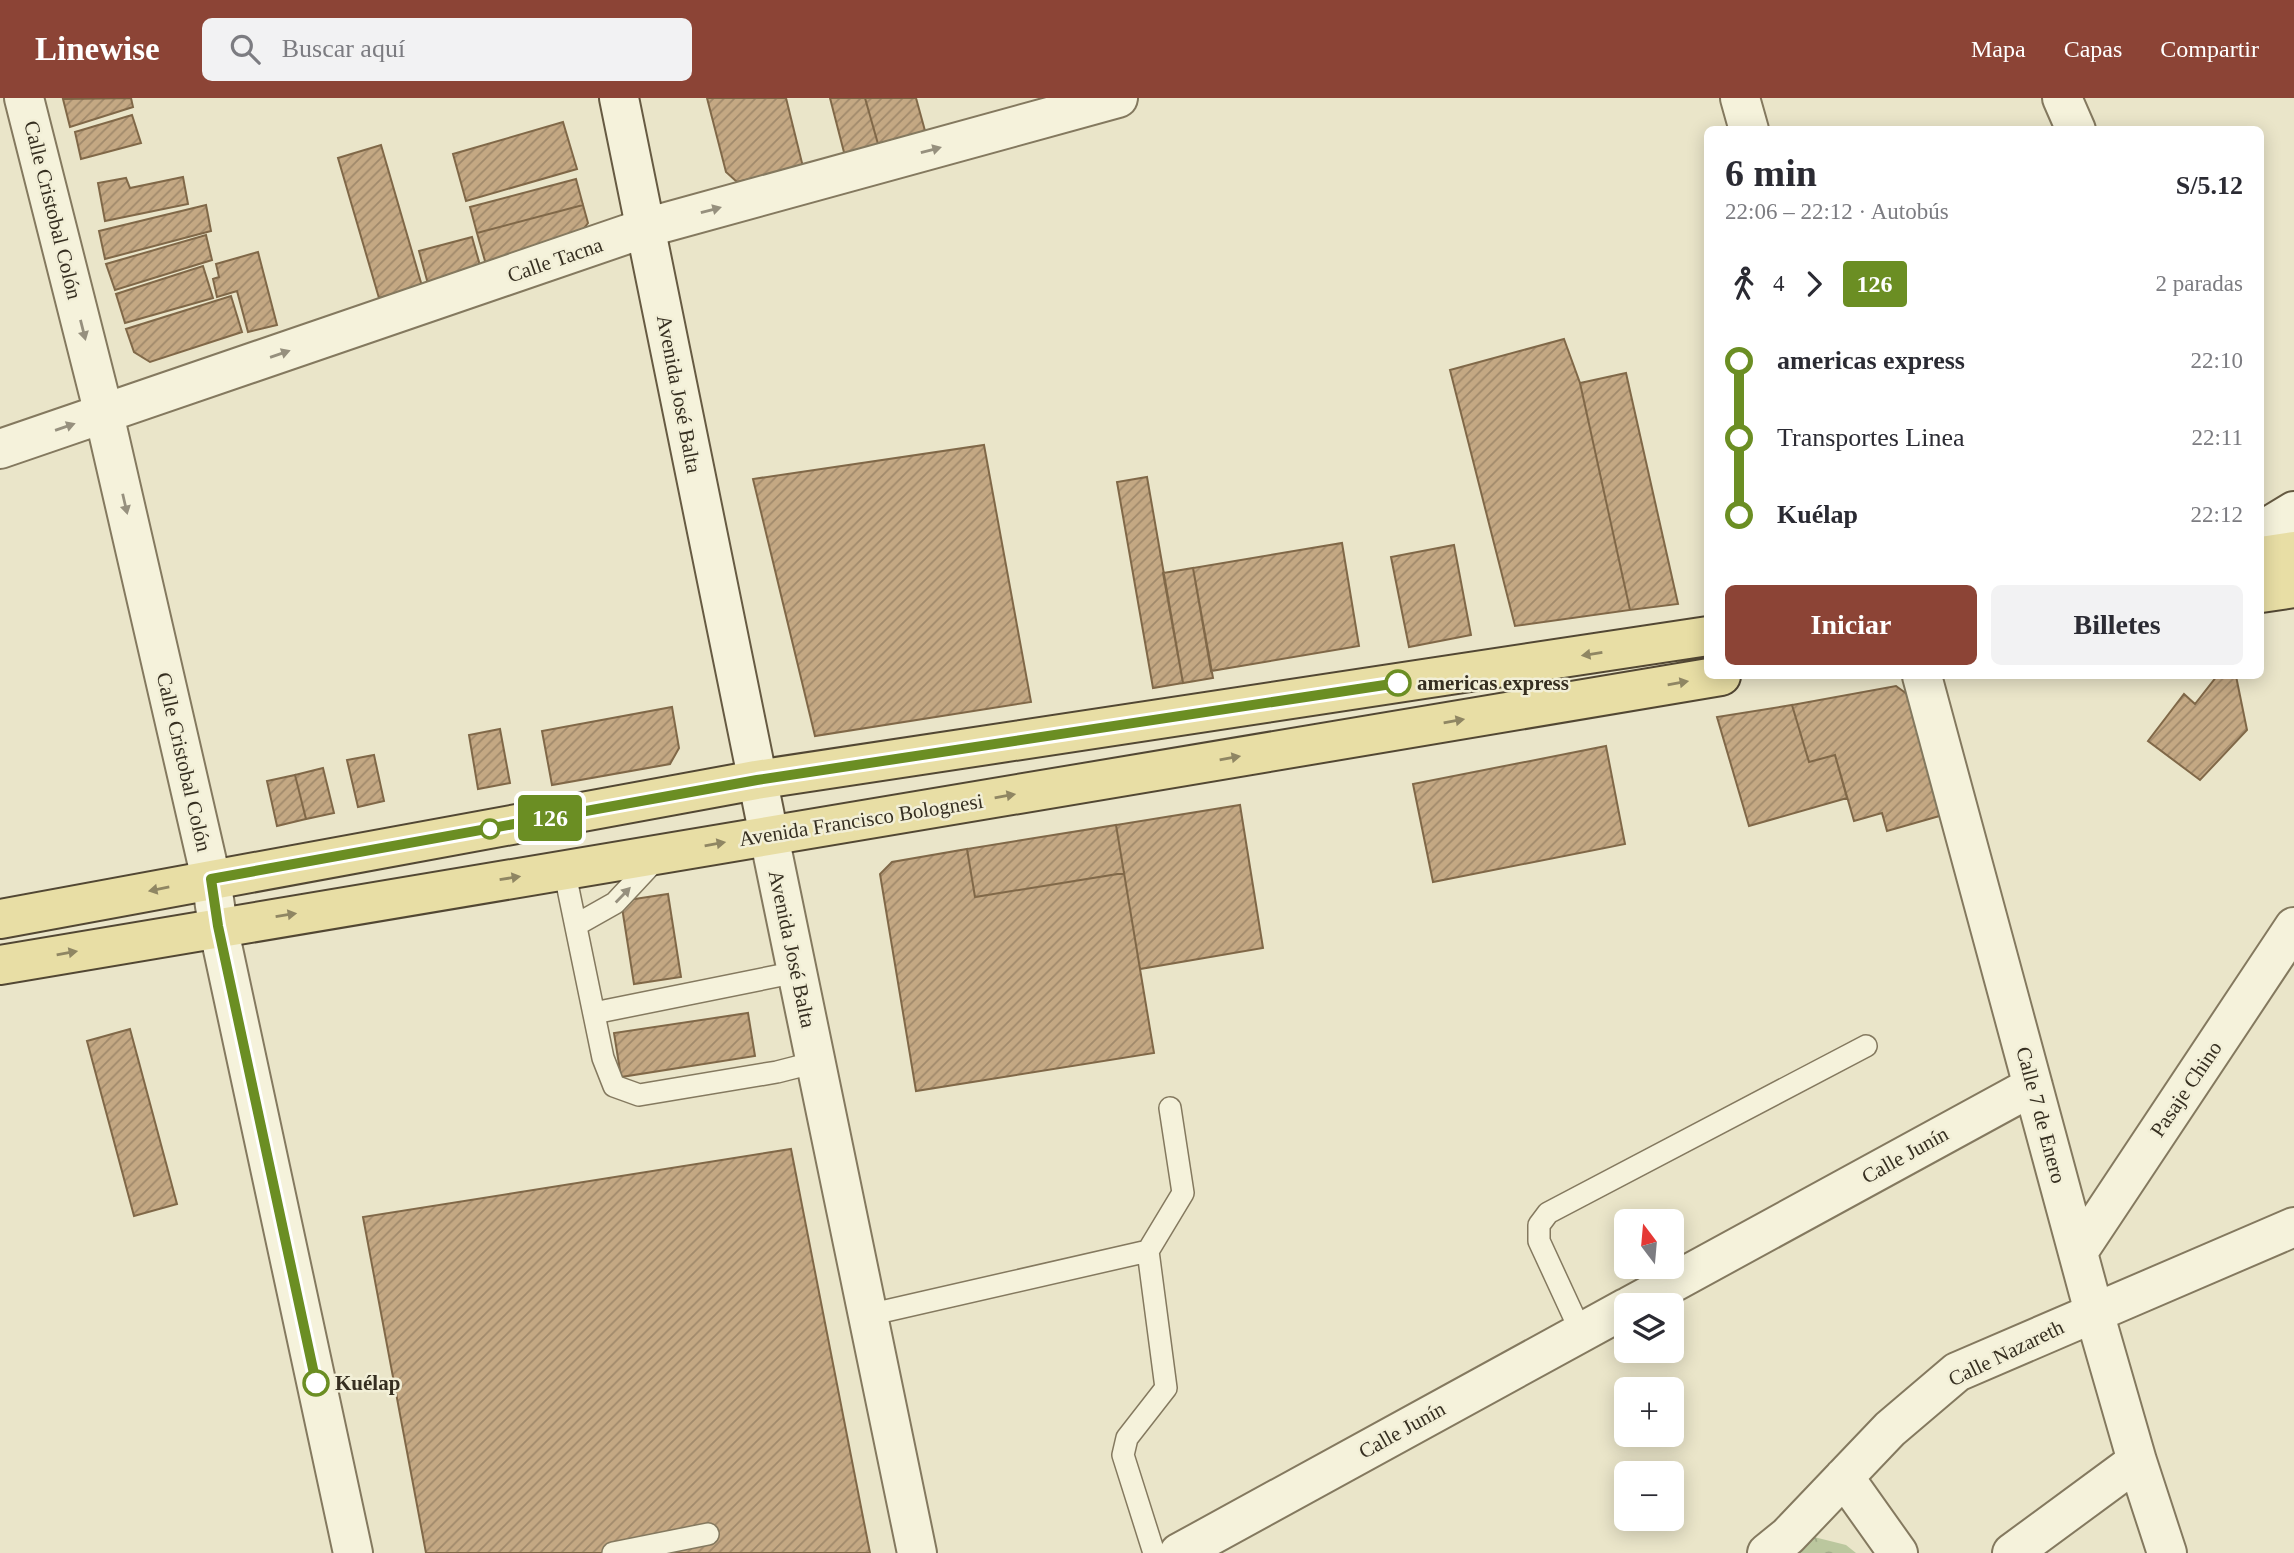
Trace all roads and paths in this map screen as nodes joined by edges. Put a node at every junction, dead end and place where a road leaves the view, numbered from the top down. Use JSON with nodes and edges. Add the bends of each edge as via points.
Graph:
{"nodes":[{"id":1,"x":24,"y":98,"type":"edge"},
{"id":2,"x":619,"y":98,"type":"edge"},
{"id":3,"x":1118,"y":98,"type":"edge"},
{"id":4,"x":1740,"y":98,"type":"edge"},
{"id":5,"x":2062,"y":98,"type":"edge"},
{"id":6,"x":1748,"y":126,"type":"edge"},
{"id":7,"x":2074,"y":126,"type":"edge"},
{"id":8,"x":645,"y":228,"type":"junction"},
{"id":9,"x":104,"y":414,"type":"junction"},
{"id":10,"x":0,"y":449,"type":"edge"},
{"id":11,"x":2294,"y":588,"type":"edge"},
{"id":12,"x":2264,"y":593,"type":"edge"},
{"id":13,"x":1704,"y":637,"type":"edge"},
{"id":14,"x":1704,"y":679,"type":"edge"},
{"id":15,"x":1923,"y":679,"type":"edge"},
{"id":16,"x":757,"y":780,"type":"junction"},
{"id":17,"x":769,"y":836,"type":"junction"},
{"id":18,"x":661,"y":853,"type":"junction"},
{"id":19,"x":564,"y":869,"type":"junction"},
{"id":20,"x":211,"y":879,"type":"junction"},
{"id":21,"x":0,"y":919,"type":"edge"},
{"id":22,"x":576,"y":925,"type":"junction"},
{"id":23,"x":218,"y":926,"type":"junction"},
{"id":24,"x":2294,"y":927,"type":"edge"},
{"id":25,"x":0,"y":964,"type":"edge"},
{"id":26,"x":797,"y":972,"type":"junction"},
{"id":27,"x":594,"y":1013,"type":"junction"},
{"id":28,"x":1866,"y":1046,"type":"dead end"},
{"id":29,"x":816,"y":1062,"type":"junction"},
{"id":30,"x":2033,"y":1086,"type":"junction"},
{"id":31,"x":1170,"y":1108,"type":"dead end"},
{"id":32,"x":2294,"y":1227,"type":"edge"},
{"id":33,"x":1148,"y":1251,"type":"junction"},
{"id":34,"x":2078,"y":1252,"type":"junction"},
{"id":35,"x":1654,"y":1293,"type":"edge"},
{"id":36,"x":2094,"y":1312,"type":"junction"},
{"id":37,"x":1614,"y":1314,"type":"edge"},
{"id":38,"x":868,"y":1315,"type":"junction"},
{"id":39,"x":1581,"y":1332,"type":"junction"},
{"id":40,"x":2137,"y":1461,"type":"junction"},
{"id":41,"x":1844,"y":1478,"type":"junction"},
{"id":42,"x":708,"y":1534,"type":"dead end"},
{"id":43,"x":353,"y":1553,"type":"edge"},
{"id":44,"x":613,"y":1553,"type":"edge"},
{"id":45,"x":918,"y":1553,"type":"edge"},
{"id":46,"x":1154,"y":1553,"type":"edge"},
{"id":47,"x":1179,"y":1553,"type":"edge"},
{"id":48,"x":1767,"y":1553,"type":"edge"},
{"id":49,"x":1898,"y":1553,"type":"edge"},
{"id":50,"x":2012,"y":1553,"type":"edge"},
{"id":51,"x":2167,"y":1553,"type":"edge"}],
"edges":[{"from":1,"to":9,"type":"street","name":"Calle Cristobal Colón","one_way":true},
{"from":2,"to":8,"type":"street","name":"Avenida José Balta"},
{"from":8,"to":3,"type":"street","name":"Calle Tacna","one_way":true},
{"from":4,"to":6,"type":"street"},
{"from":5,"to":7,"type":"street"},
{"from":9,"to":8,"type":"street","name":"Calle Tacna","one_way":true},
{"from":8,"to":16,"type":"street","name":"Avenida José Balta"},
{"from":10,"to":9,"type":"street","name":"Calle Tacna","one_way":true},
{"from":9,"to":20,"type":"street","name":"Calle Cristobal Colón","one_way":true},
{"from":11,"to":12,"type":"main road"},
{"from":13,"to":16,"type":"main road","one_way":true},
{"from":17,"to":14,"type":"main road","name":"Avenida Francisco Bolognesi","one_way":true},
{"from":15,"to":30,"type":"street","name":"Calle 7 de Enero"},
{"from":16,"to":17,"type":"street","name":"Avenida José Balta"},
{"from":16,"to":20,"type":"main road"},
{"from":18,"to":17,"type":"main road","name":"Avenida Francisco Bolognesi","one_way":true},
{"from":17,"to":26,"type":"street","name":"Avenida José Balta"},
{"from":18,"to":19,"type":"main road","name":"Avenida Francisco Bolognesi"},
{"from":22,"to":18,"type":"lane","one_way":true,"via":[[615,903]]},
{"from":19,"to":22,"type":"lane"},
{"from":23,"to":19,"type":"main road","name":"Avenida Francisco Bolognesi","one_way":true},
{"from":20,"to":21,"type":"main road","one_way":true},
{"from":20,"to":23,"type":"street","name":"Calle Cristobal Colón"},
{"from":22,"to":27,"type":"lane"},
{"from":25,"to":23,"type":"main road","name":"Avenida Francisco Bolognesi","one_way":true},
{"from":23,"to":43,"type":"street","name":"Calle Cristobal Colón"},
{"from":24,"to":34,"type":"street","name":"Pasaje Chino"},
{"from":26,"to":27,"type":"lane"},
{"from":26,"to":29,"type":"street","name":"Avenida José Balta"},
{"from":27,"to":29,"type":"lane","via":[[614,1086],[639,1094]]},
{"from":28,"to":39,"type":"lane","via":[[1548,1213],[1539,1225],[1539,1241]]},
{"from":29,"to":38,"type":"street","name":"Avenida José Balta"},
{"from":30,"to":34,"type":"street","name":"Calle 7 de Enero"},
{"from":30,"to":35,"type":"street","name":"Calle Junín"},
{"from":31,"to":33,"type":"lane","via":[[1183,1193]]},
{"from":32,"to":36,"type":"street","name":"Calle Nazareth"},
{"from":33,"to":38,"type":"lane"},
{"from":33,"to":46,"type":"lane","via":[[1166,1388],[1127,1438],[1123,1455]]},
{"from":34,"to":36,"type":"street","name":"Calle 7 de Enero"},
{"from":36,"to":40,"type":"street","name":"Calle 7 de Enero"},
{"from":36,"to":41,"type":"street","name":"Calle Nazareth","via":[[1957,1372],[1890,1429]]},
{"from":37,"to":39,"type":"street","name":"Calle Junín"},
{"from":38,"to":45,"type":"street","name":"Avenida José Balta"},
{"from":39,"to":47,"type":"street","name":"Calle Junín"},
{"from":40,"to":50,"type":"street"},
{"from":40,"to":51,"type":"street","name":"Calle 7 de Enero"},
{"from":41,"to":48,"type":"street","name":"Calle Nazareth"},
{"from":41,"to":49,"type":"street"},
{"from":42,"to":44,"type":"lane"}]}
